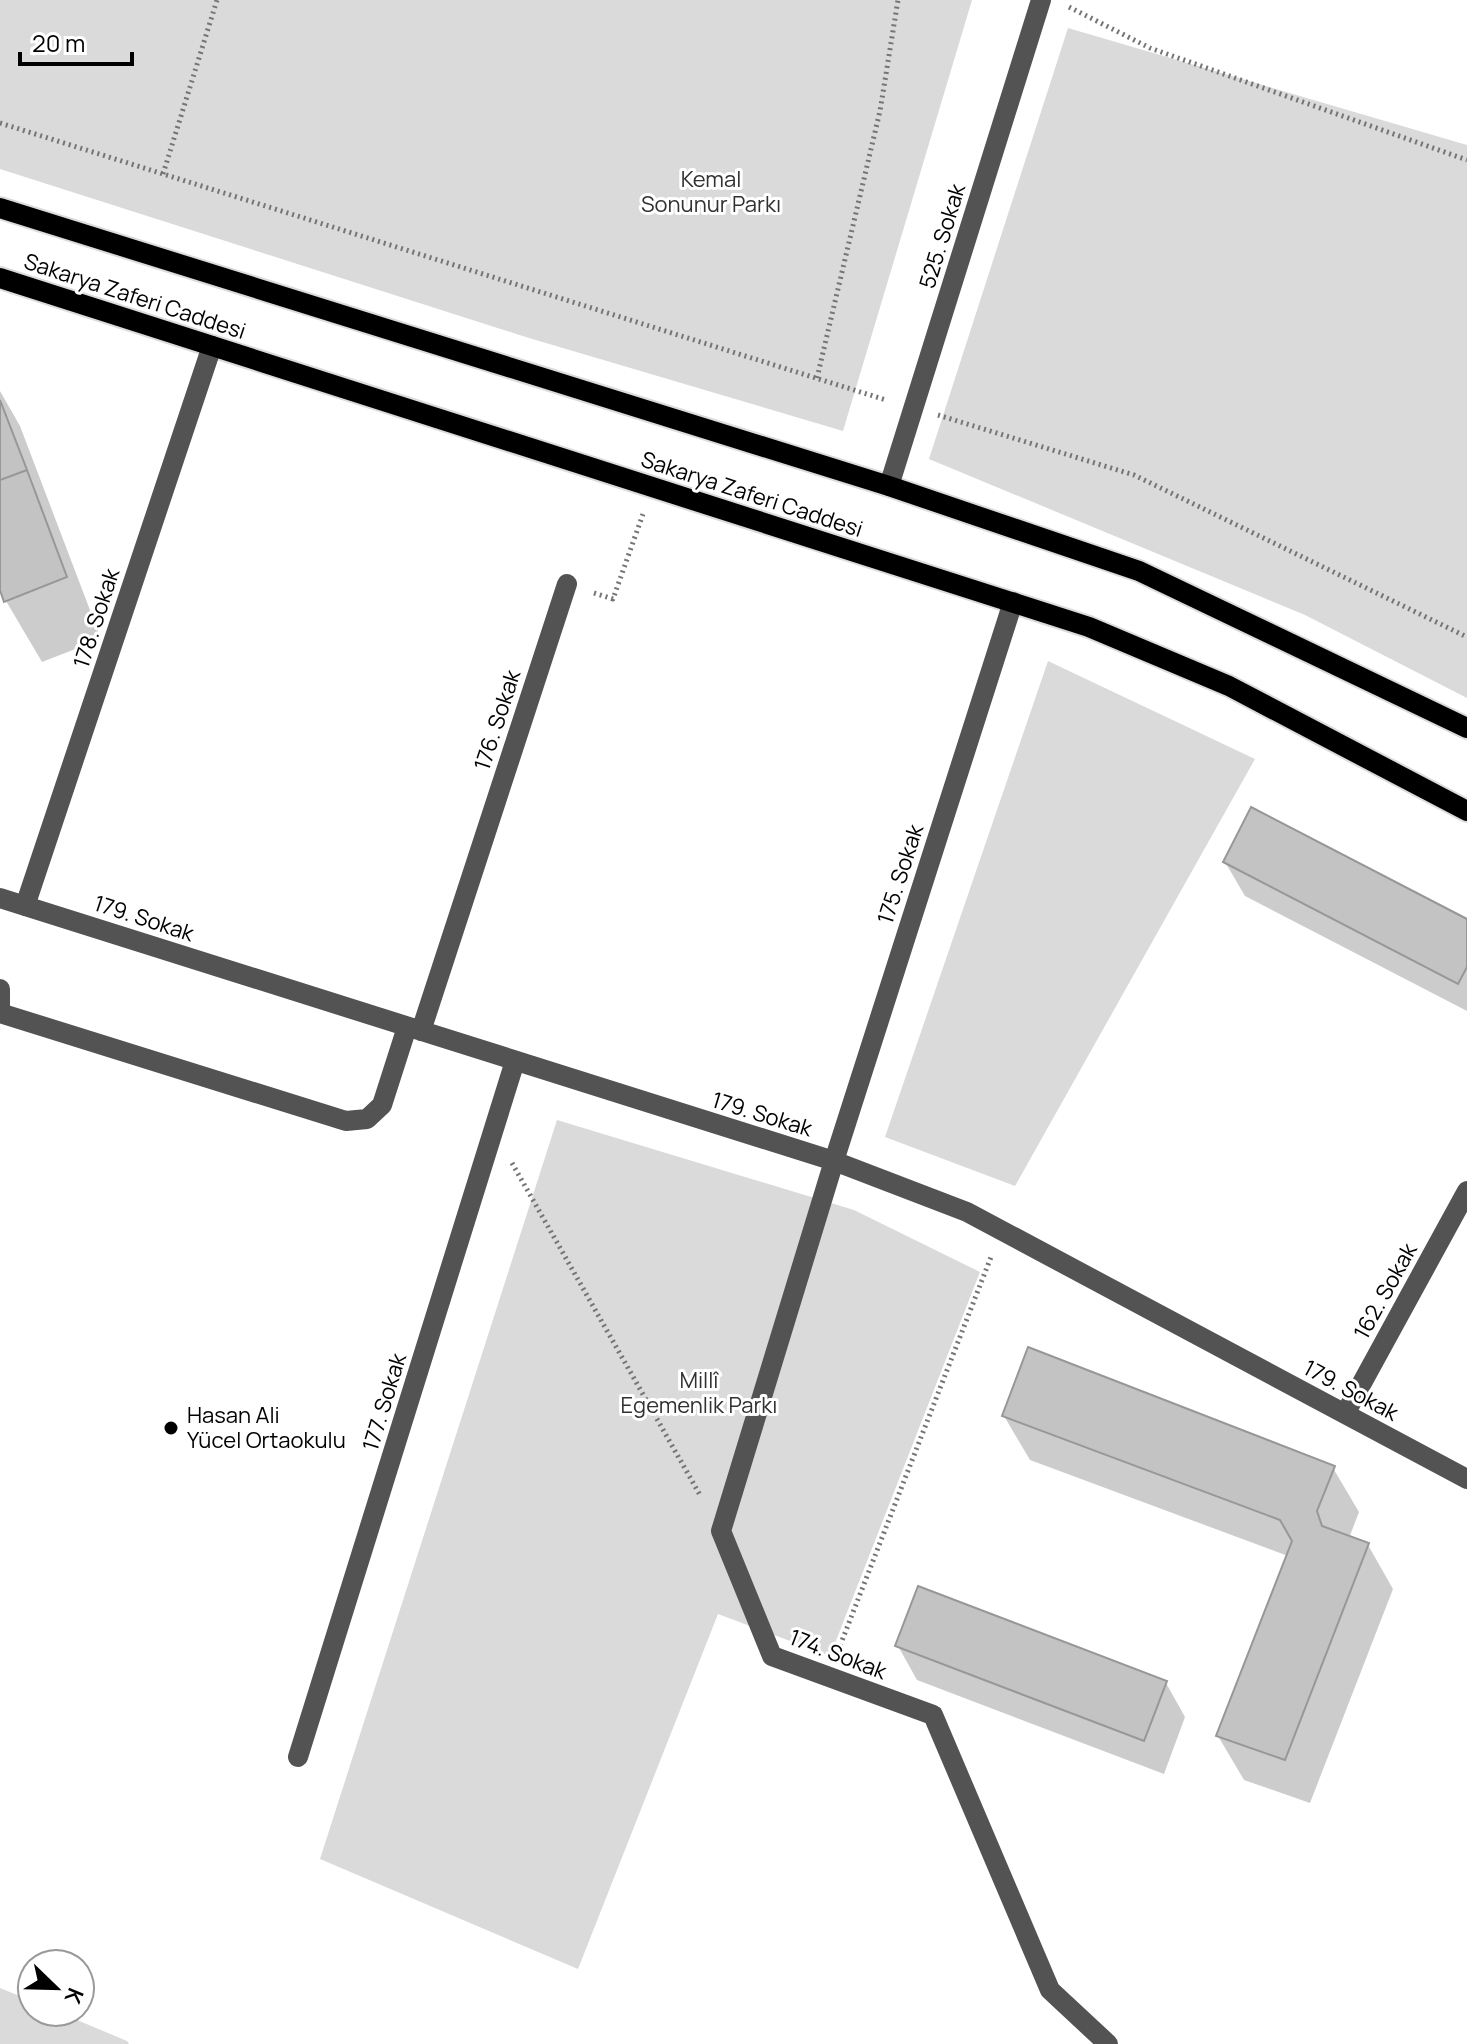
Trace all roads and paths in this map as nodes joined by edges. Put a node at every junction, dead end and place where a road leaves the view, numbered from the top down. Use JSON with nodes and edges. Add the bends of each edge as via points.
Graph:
{"nodes":[{"id":1,"x":217,"y":0,"type":"edge"},
{"id":2,"x":898,"y":0,"type":"edge"},
{"id":3,"x":1041,"y":0,"type":"edge"},
{"id":4,"x":1068,"y":7,"type":"dead end"},
{"id":5,"x":0,"y":123,"type":"edge"},
{"id":6,"x":1467,"y":160,"type":"edge"},
{"id":7,"x":163,"y":174,"type":"junction"},
{"id":8,"x":0,"y":208,"type":"edge"},
{"id":9,"x":0,"y":278,"type":"edge"},
{"id":10,"x":212,"y":346,"type":"junction"},
{"id":11,"x":817,"y":378,"type":"junction"},
{"id":12,"x":913,"y":408,"type":"junction"},
{"id":13,"x":889,"y":486,"type":"junction"},
{"id":14,"x":652,"y":487,"type":"junction"},
{"id":15,"x":567,"y":584,"type":"joint"},
{"id":16,"x":1013,"y":602,"type":"junction"},
{"id":17,"x":1467,"y":637,"type":"edge"},
{"id":18,"x":1467,"y":728,"type":"edge"},
{"id":19,"x":1467,"y":811,"type":"edge"},
{"id":20,"x":0,"y":898,"type":"edge"},
{"id":21,"x":25,"y":906,"type":"junction"},
{"id":22,"x":0,"y":989,"type":"edge"},
{"id":23,"x":0,"y":1013,"type":"edge"},
{"id":24,"x":414,"y":1029,"type":"junction"},
{"id":25,"x":515,"y":1061,"type":"junction"},
{"id":26,"x":494,"y":1130,"type":"junction"},
{"id":27,"x":834,"y":1161,"type":"junction"},
{"id":28,"x":1467,"y":1191,"type":"edge"},
{"id":29,"x":1002,"y":1230,"type":"junction"},
{"id":30,"x":1345,"y":1414,"type":"junction"},
{"id":31,"x":1467,"y":1479,"type":"edge"},
{"id":32,"x":721,"y":1531,"type":"junction"},
{"id":33,"x":828,"y":1676,"type":"junction"},
{"id":34,"x":298,"y":1757,"type":"dead end"},
{"id":35,"x":1108,"y":2044,"type":"edge"}],
"edges":[{"from":1,"to":7,"type":"path"},
{"from":2,"to":11,"type":"path","via":[[880,111]]},
{"from":3,"to":12,"type":"street","name":"525. Sokak"},
{"from":4,"to":6,"type":"path","via":[[1150,48]]},
{"from":5,"to":7,"type":"path"},
{"from":7,"to":11,"type":"path"},
{"from":8,"to":13,"type":"main road","name":"Sakarya Zaferi Caddesi"},
{"from":9,"to":10,"type":"main road","name":"Sakarya Zaferi Caddesi"},
{"from":10,"to":14,"type":"main road","name":"Sakarya Zaferi Caddesi"},
{"from":10,"to":21,"type":"street","name":"178. Sokak"},
{"from":11,"to":12,"type":"path"},
{"from":12,"to":13,"type":"street","name":"525. Sokak"},
{"from":12,"to":17,"type":"path","via":[[1134,475]]},
{"from":13,"to":18,"type":"main road","name":"Sakarya Zaferi Caddesi","via":[[1139,571]]},
{"from":14,"to":15,"type":"path","via":[[613,599]]},
{"from":14,"to":16,"type":"main road","name":"Sakarya Zaferi Caddesi"},
{"from":15,"to":24,"type":"street","name":"176. Sokak"},
{"from":16,"to":19,"type":"main road","name":"Sakarya Zaferi Caddesi","via":[[1089,627],[1229,686]]},
{"from":16,"to":27,"type":"street","name":"175. Sokak"},
{"from":20,"to":21,"type":"street","name":"179. Sokak"},
{"from":21,"to":24,"type":"street","name":"179. Sokak"},
{"from":22,"to":23,"type":"street"},
{"from":23,"to":24,"type":"street","name":"176. Sokak","via":[[346,1121],[367,1119],[382,1105]]},
{"from":24,"to":25,"type":"street","name":"179. Sokak"},
{"from":25,"to":26,"type":"street","name":"177. Sokak"},
{"from":25,"to":27,"type":"street","name":"179. Sokak"},
{"from":26,"to":32,"type":"path"},
{"from":26,"to":34,"type":"street","name":"177. Sokak"},
{"from":27,"to":29,"type":"street","name":"179. Sokak"},
{"from":27,"to":32,"type":"street"},
{"from":28,"to":30,"type":"street","name":"162. Sokak"},
{"from":29,"to":30,"type":"street","name":"179. Sokak"},
{"from":29,"to":33,"type":"path"},
{"from":30,"to":31,"type":"street","name":"179. Sokak"},
{"from":32,"to":33,"type":"street","name":"174. Sokak","via":[[772,1656]]},
{"from":33,"to":35,"type":"street","name":"174. Sokak","via":[[933,1715],[1050,1990]]}]}
